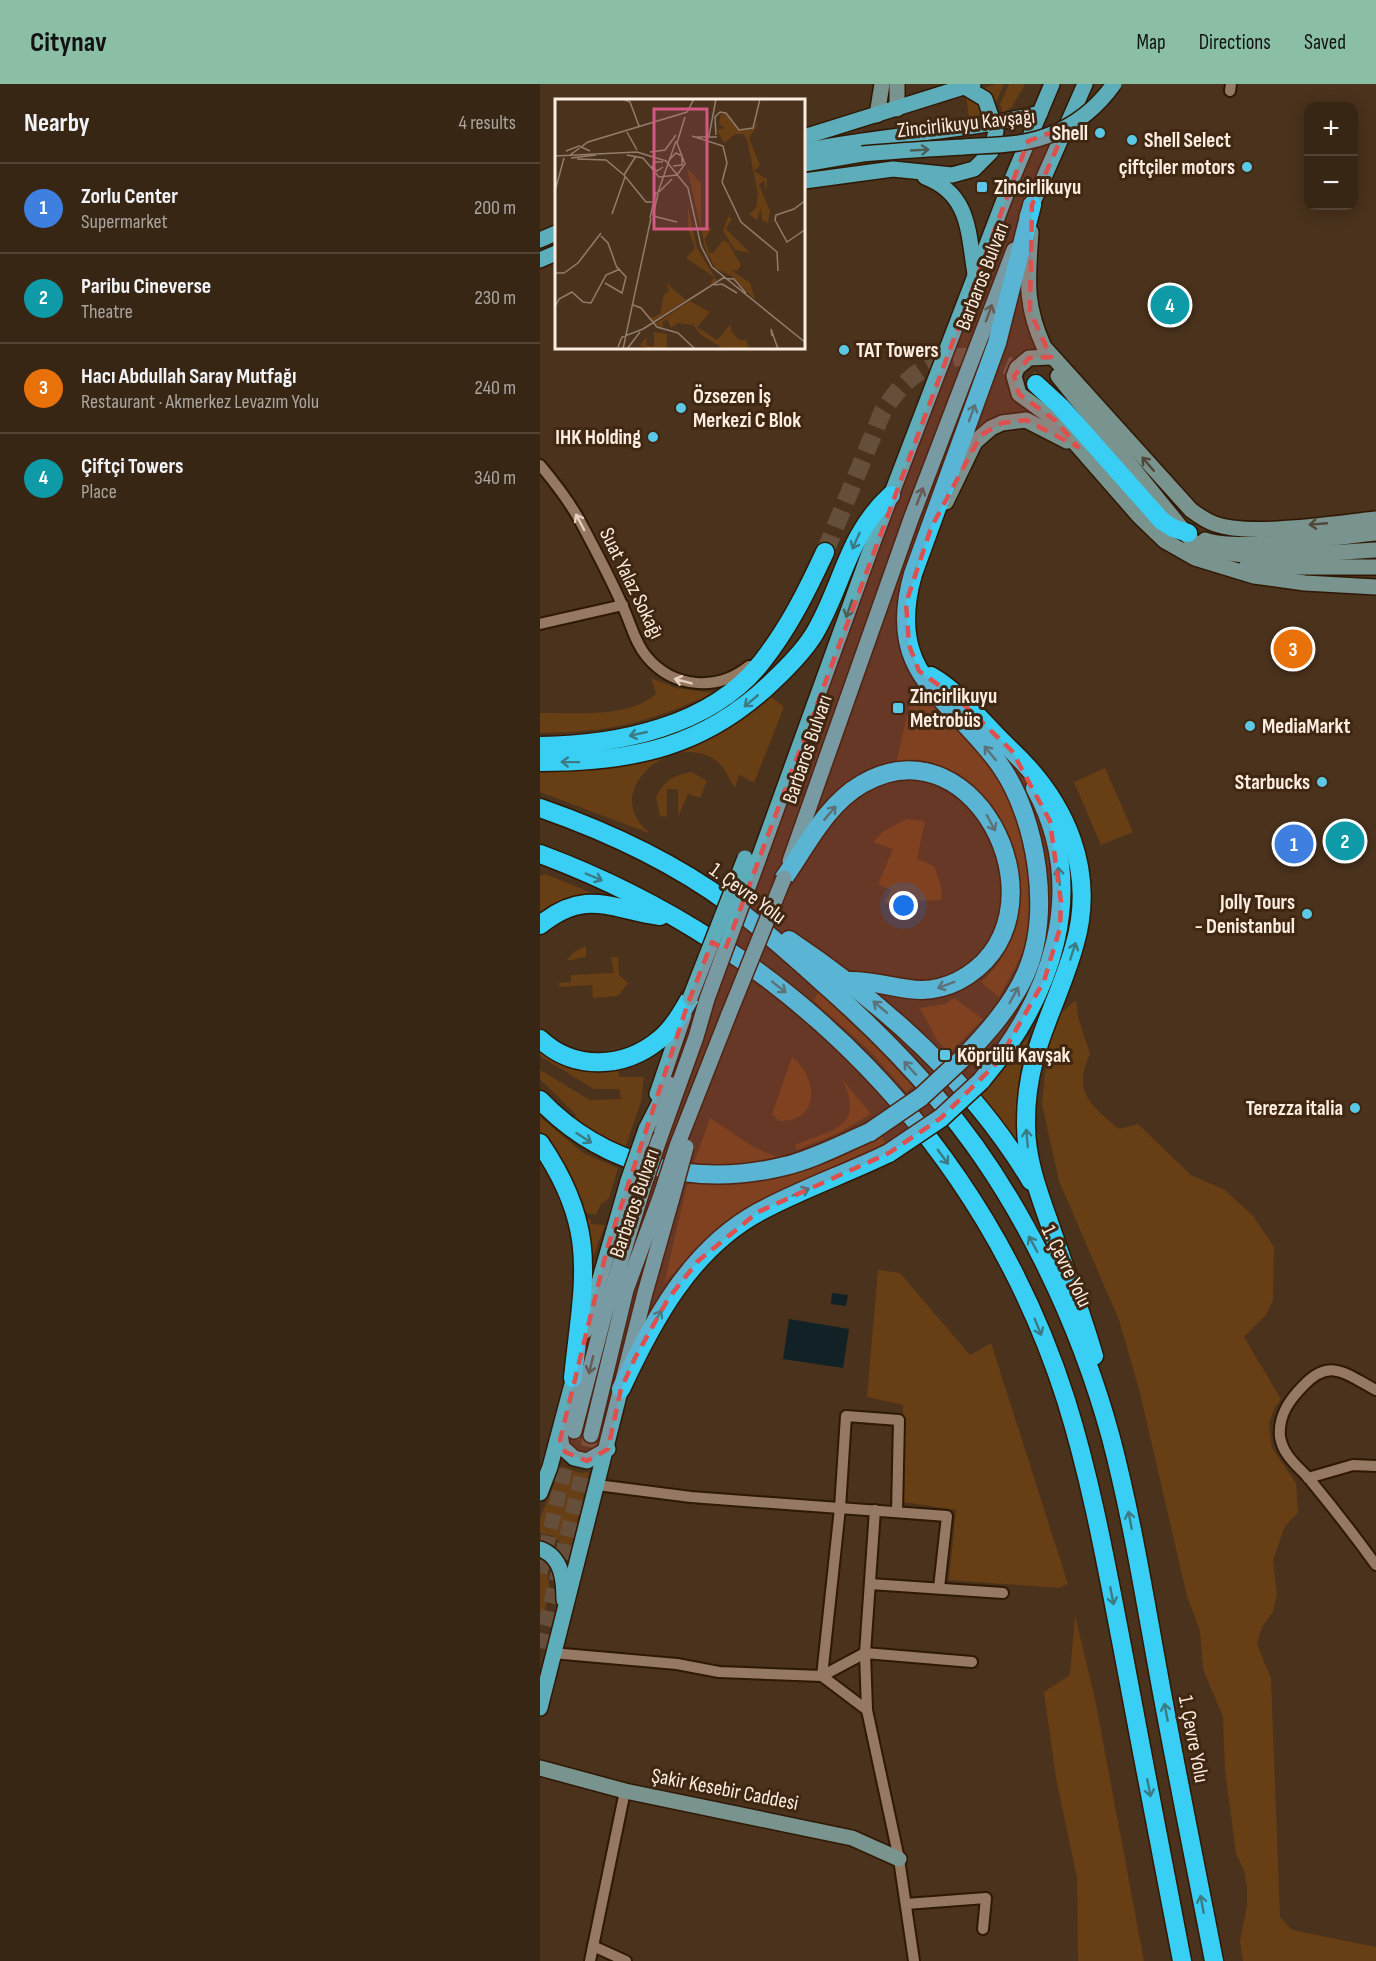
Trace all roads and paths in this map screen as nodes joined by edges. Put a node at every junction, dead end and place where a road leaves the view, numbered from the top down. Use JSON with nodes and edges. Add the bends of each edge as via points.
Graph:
{"nodes":[{"id":1,"x":882,"y":84,"type":"edge"},
{"id":2,"x":897,"y":84,"type":"edge"},
{"id":3,"x":1052,"y":84,"type":"edge"},
{"id":4,"x":1085,"y":84,"type":"edge"},
{"id":5,"x":1114,"y":84,"type":"edge"},
{"id":6,"x":969,"y":86,"type":"edge"},
{"id":7,"x":897,"y":108,"type":"junction"},
{"id":8,"x":1040,"y":113,"type":"junction"},
{"id":9,"x":877,"y":115,"type":"junction"},
{"id":10,"x":995,"y":122,"type":"junction"},
{"id":11,"x":806,"y":136,"type":"edge"},
{"id":12,"x":806,"y":151,"type":"edge"},
{"id":13,"x":806,"y":164,"type":"edge"},
{"id":14,"x":902,"y":170,"type":"junction"},
{"id":15,"x":806,"y":181,"type":"edge"},
{"id":16,"x":1032,"y":205,"type":"junction"},
{"id":17,"x":555,"y":232,"type":"edge"},
{"id":18,"x":540,"y":240,"type":"edge"},
{"id":19,"x":555,"y":253,"type":"edge"},
{"id":20,"x":540,"y":260,"type":"edge"},
{"id":21,"x":975,"y":274,"type":"junction"},
{"id":22,"x":1051,"y":357,"type":"junction"},
{"id":23,"x":1036,"y":384,"type":"tunnel mouth"},
{"id":24,"x":1078,"y":447,"type":"junction"},
{"id":25,"x":540,"y":465,"type":"edge"},
{"id":26,"x":544,"y":478,"type":"edge"},
{"id":27,"x":891,"y":495,"type":"junction"},
{"id":28,"x":1376,"y":519,"type":"edge"},
{"id":29,"x":931,"y":528,"type":"junction"},
{"id":30,"x":1188,"y":533,"type":"junction"},
{"id":31,"x":1376,"y":533,"type":"edge"},
{"id":32,"x":1376,"y":550,"type":"edge"},
{"id":33,"x":825,"y":552,"type":"tunnel mouth"},
{"id":34,"x":1231,"y":567,"type":"junction"},
{"id":35,"x":1376,"y":567,"type":"edge"},
{"id":36,"x":1376,"y":587,"type":"edge"},
{"id":37,"x":623,"y":605,"type":"junction"},
{"id":38,"x":540,"y":624,"type":"edge"},
{"id":39,"x":772,"y":647,"type":"junction"},
{"id":40,"x":919,"y":671,"type":"junction"},
{"id":41,"x":540,"y":746,"type":"edge"},
{"id":42,"x":1012,"y":751,"type":"junction"},
{"id":43,"x":540,"y":762,"type":"edge"},
{"id":44,"x":540,"y":808,"type":"edge"},
{"id":45,"x":540,"y":854,"type":"edge"},
{"id":46,"x":784,"y":878,"type":"junction"},
{"id":47,"x":727,"y":902,"type":"junction"},
{"id":48,"x":677,"y":919,"type":"junction"},
{"id":49,"x":540,"y":925,"type":"edge"},
{"id":50,"x":847,"y":981,"type":"junction"},
{"id":51,"x":699,"y":998,"type":"junction"},
{"id":52,"x":540,"y":1039,"type":"edge"},
{"id":53,"x":540,"y":1100,"type":"edge"},
{"id":54,"x":540,"y":1143,"type":"edge"},
{"id":55,"x":1039,"y":1195,"type":"junction"},
{"id":56,"x":666,"y":1196,"type":"junction"},
{"id":57,"x":573,"y":1378,"type":"junction"},
{"id":58,"x":621,"y":1389,"type":"junction"},
{"id":59,"x":1376,"y":1390,"type":"edge"},
{"id":60,"x":567,"y":1431,"type":"junction"},
{"id":61,"x":591,"y":1435,"type":"tunnel mouth"},
{"id":62,"x":1110,"y":1435,"type":"junction"},
{"id":63,"x":608,"y":1449,"type":"junction"},
{"id":64,"x":1376,"y":1466,"type":"edge"},
{"id":65,"x":1308,"y":1478,"type":"junction"},
{"id":66,"x":597,"y":1485,"type":"junction"},
{"id":67,"x":540,"y":1494,"type":"edge"},
{"id":68,"x":840,"y":1508,"type":"junction"},
{"id":69,"x":875,"y":1510,"type":"junction"},
{"id":70,"x":897,"y":1512,"type":"junction"},
{"id":71,"x":540,"y":1549,"type":"edge"},
{"id":72,"x":1376,"y":1565,"type":"edge"},
{"id":73,"x":870,"y":1584,"type":"junction"},
{"id":74,"x":939,"y":1588,"type":"junction"},
{"id":75,"x":1003,"y":1593,"type":"dead end"},
{"id":76,"x":563,"y":1612,"type":"junction"},
{"id":77,"x":865,"y":1653,"type":"junction"},
{"id":78,"x":546,"y":1654,"type":"edge"},
{"id":79,"x":972,"y":1662,"type":"dead end"},
{"id":80,"x":822,"y":1676,"type":"junction"},
{"id":81,"x":540,"y":1708,"type":"edge"},
{"id":82,"x":867,"y":1710,"type":"junction"},
{"id":83,"x":540,"y":1768,"type":"edge"},
{"id":84,"x":625,"y":1791,"type":"junction"},
{"id":85,"x":899,"y":1859,"type":"junction"},
{"id":86,"x":906,"y":1904,"type":"junction"},
{"id":87,"x":983,"y":1929,"type":"dead end"},
{"id":88,"x":593,"y":1946,"type":"junction"},
{"id":89,"x":590,"y":1961,"type":"edge"},
{"id":90,"x":626,"y":1961,"type":"edge"},
{"id":91,"x":914,"y":1961,"type":"edge"},
{"id":92,"x":1182,"y":1961,"type":"edge"},
{"id":93,"x":1214,"y":1961,"type":"edge"}],
"edges":[{"from":1,"to":9,"type":"main road"},
{"from":2,"to":7,"type":"main road"},
{"from":3,"to":8,"type":"main road","name":"Barbaros Bulvarı"},
{"from":4,"to":16,"type":"main road","name":"Barbaros Bulvarı"},
{"from":13,"to":5,"type":"main road","name":"Zincirlikuyu Kavşağı","one_way":true,"bridge":true,"via":[[862,153],[1040,138],[1083,117]]},
{"from":6,"to":7,"type":"main road","name":"Zincirlikuyu Kavşağı"},
{"from":6,"to":10,"type":"main road","via":[[985,99]]},
{"from":7,"to":9,"type":"main road","name":"Zincirlikuyu Kavşağı"},
{"from":8,"to":10,"type":"main road"},
{"from":8,"to":21,"type":"main road","name":"Barbaros Bulvarı"},
{"from":9,"to":11,"type":"main road","name":"Zincirlikuyu Kavşağı"},
{"from":10,"to":12,"type":"main road"},
{"from":10,"to":14,"type":"main road","via":[[991,152],[974,169],[952,176]]},
{"from":14,"to":15,"type":"main road"},
{"from":14,"to":21,"type":"main road","via":[[938,182],[956,198],[964,214]]},
{"from":16,"to":22,"type":"main road","via":[[1030,311]]},
{"from":29,"to":16,"type":"highway","one_way":true,"via":[[997,343]]},
{"from":46,"to":16,"type":"main road","name":"Barbaros Bulvarı","one_way":true,"via":[[907,529]]},
{"from":17,"to":18,"type":"main road"},
{"from":19,"to":20,"type":"main road"},
{"from":21,"to":27,"type":"main road","name":"Barbaros Bulvarı"},
{"from":22,"to":24,"type":"main road","via":[[1029,358],[1022,363],[1014,376],[1015,386],[1027,402],[1056,421]]},
{"from":28,"to":22,"type":"main road","one_way":true,"via":[[1245,528],[1204,519],[1182,503]]},
{"from":22,"to":30,"type":"main road","via":[[1056,373]]},
{"from":23,"to":30,"type":"highway","via":[[1162,521]]},
{"from":24,"to":29,"type":"main road","via":[[1026,420],[992,428],[975,442]]},
{"from":24,"to":34,"type":"main road","via":[[1156,534],[1195,558]]},
{"from":25,"to":26,"type":"street","name":"Suat Yalaz Sokağı"},
{"from":37,"to":26,"type":"street","name":"Suat Yalaz Sokağı","one_way":true,"via":[[565,496]]},
{"from":27,"to":43,"type":"highway","one_way":true,"via":[[872,512],[858,534],[817,630],[785,669],[742,708],[697,735],[649,753],[600,761]]},
{"from":27,"to":51,"type":"main road","name":"Barbaros Bulvarı","one_way":true,"bridge":true,"via":[[775,815],[751,861]]},
{"from":29,"to":40,"type":"highway","via":[[906,603],[909,645]]},
{"from":30,"to":31,"type":"main road","via":[[1226,544]]},
{"from":30,"to":32,"type":"main road","via":[[1203,548],[1223,554]]},
{"from":33,"to":39,"type":"highway","via":[[799,606]]},
{"from":34,"to":35,"type":"main road"},
{"from":34,"to":36,"type":"main road","via":[[1274,580]]},
{"from":37,"to":38,"type":"street"},
{"from":39,"to":37,"type":"street","name":"Suat Yalaz Sokağı","one_way":true,"via":[[733,676],[688,683],[669,676],[646,657]]},
{"from":39,"to":41,"type":"highway","one_way":true,"via":[[749,676],[677,722],[619,739]]},
{"from":40,"to":42,"type":"highway","via":[[942,685]]},
{"from":53,"to":40,"type":"highway","one_way":true,"bridge":true,"via":[[578,1134],[617,1156],[663,1170],[728,1174],[785,1166],[870,1132],[921,1097],[964,1057],[998,1018],[1026,973],[1037,921],[1037,870],[1025,814],[1008,779]]},
{"from":55,"to":42,"type":"highway","one_way":true,"via":[[1026,1126],[1029,1073],[1074,948],[1081,917],[1081,881],[1068,827],[1053,797]]},
{"from":58,"to":42,"type":"highway","one_way":true,"bridge":true,"via":[[668,1299],[714,1245],[758,1212],[888,1153],[940,1118],[981,1081],[1005,1051],[1035,1002],[1054,957],[1060,928],[1060,874],[1055,841],[1042,801]]},
{"from":44,"to":47,"type":"highway","name":"1. Çevre Yolu","via":[[649,855]]},
{"from":45,"to":48,"type":"highway","one_way":true,"via":[[605,881]]},
{"from":46,"to":50,"type":"highway","one_way":true,"via":[[837,804],[863,783],[888,774],[916,772],[948,780],[976,801],[988,817],[1007,863],[1011,902],[1002,937],[989,958],[959,981],[928,991],[896,989],[867,980]]},
{"from":46,"to":56,"type":"main road","name":"Barbaros Bulvarı","bridge":true,"via":[[694,1106]]},
{"from":47,"to":50,"type":"highway"},
{"from":62,"to":47,"type":"highway","name":"1. Çevre Yolu","one_way":true,"via":[[1070,1323],[1039,1255],[963,1131],[881,1036]]},
{"from":48,"to":49,"type":"highway","via":[[601,903],[572,906]]},
{"from":48,"to":92,"type":"highway","one_way":true,"via":[[776,984],[892,1091],[977,1208],[1023,1293],[1065,1395],[1088,1477]]},
{"from":55,"to":50,"type":"highway","one_way":true,"via":[[987,1119],[938,1060],[885,1010]]},
{"from":51,"to":52,"type":"highway","via":[[661,1038],[630,1058],[589,1062],[559,1053]]},
{"from":51,"to":57,"type":"main road","name":"Barbaros Bulvarı","bridge":true,"via":[[667,1090],[646,1129],[628,1181]]},
{"from":51,"to":60,"type":"main road","name":"Barbaros Bulvarı","one_way":true,"bridge":true,"via":[[696,1037],[658,1140]]},
{"from":54,"to":57,"type":"highway","via":[[566,1184],[580,1227],[584,1279]]},
{"from":55,"to":62,"type":"highway","via":[[1084,1320],[1100,1377]]},
{"from":56,"to":58,"type":"main road"},
{"from":56,"to":61,"type":"main road","name":"Barbaros Bulvarı","via":[[626,1290]]},
{"from":57,"to":60,"type":"main road","name":"Barbaros Bulvarı"},
{"from":58,"to":63,"type":"main road"},
{"from":59,"to":65,"type":"street","via":[[1333,1368],[1317,1372],[1286,1406],[1280,1421],[1280,1439],[1286,1454]]},
{"from":60,"to":63,"type":"main road","via":[[562,1447],[574,1458],[588,1461]]},
{"from":60,"to":67,"type":"main road","name":"Barbaros Bulvarı"},
{"from":93,"to":62,"type":"highway","name":"1. Çevre Yolu","one_way":true,"via":[[1129,1515]]},
{"from":63,"to":66,"type":"main road"},
{"from":64,"to":65,"type":"street","via":[[1353,1465]]},
{"from":65,"to":72,"type":"street"},
{"from":66,"to":68,"type":"street","via":[[691,1497]]},
{"from":66,"to":76,"type":"main road"},
{"from":68,"to":69,"type":"street"},
{"from":68,"to":70,"type":"street","via":[[846,1416],[899,1420]]},
{"from":68,"to":80,"type":"street"},
{"from":69,"to":70,"type":"street"},
{"from":69,"to":73,"type":"street"},
{"from":70,"to":74,"type":"street","via":[[947,1516]]},
{"from":71,"to":76,"type":"main road","via":[[559,1564],[564,1584]]},
{"from":73,"to":74,"type":"street"},
{"from":73,"to":77,"type":"street"},
{"from":74,"to":75,"type":"street"},
{"from":76,"to":78,"type":"main road"},
{"from":77,"to":79,"type":"street"},
{"from":77,"to":80,"type":"street"},
{"from":77,"to":82,"type":"street"},
{"from":78,"to":80,"type":"street","via":[[677,1664],[719,1672]]},
{"from":78,"to":81,"type":"main road"},
{"from":80,"to":82,"type":"street"},
{"from":82,"to":85,"type":"street"},
{"from":83,"to":84,"type":"main road","name":"Şakir Kesebir Caddesi"},
{"from":84,"to":85,"type":"main road","name":"Şakir Kesebir Caddesi","via":[[852,1838]]},
{"from":84,"to":88,"type":"street"},
{"from":85,"to":86,"type":"street"},
{"from":86,"to":87,"type":"street","via":[[986,1898]]},
{"from":86,"to":91,"type":"street"},
{"from":88,"to":89,"type":"street"},
{"from":88,"to":90,"type":"street"}]}
